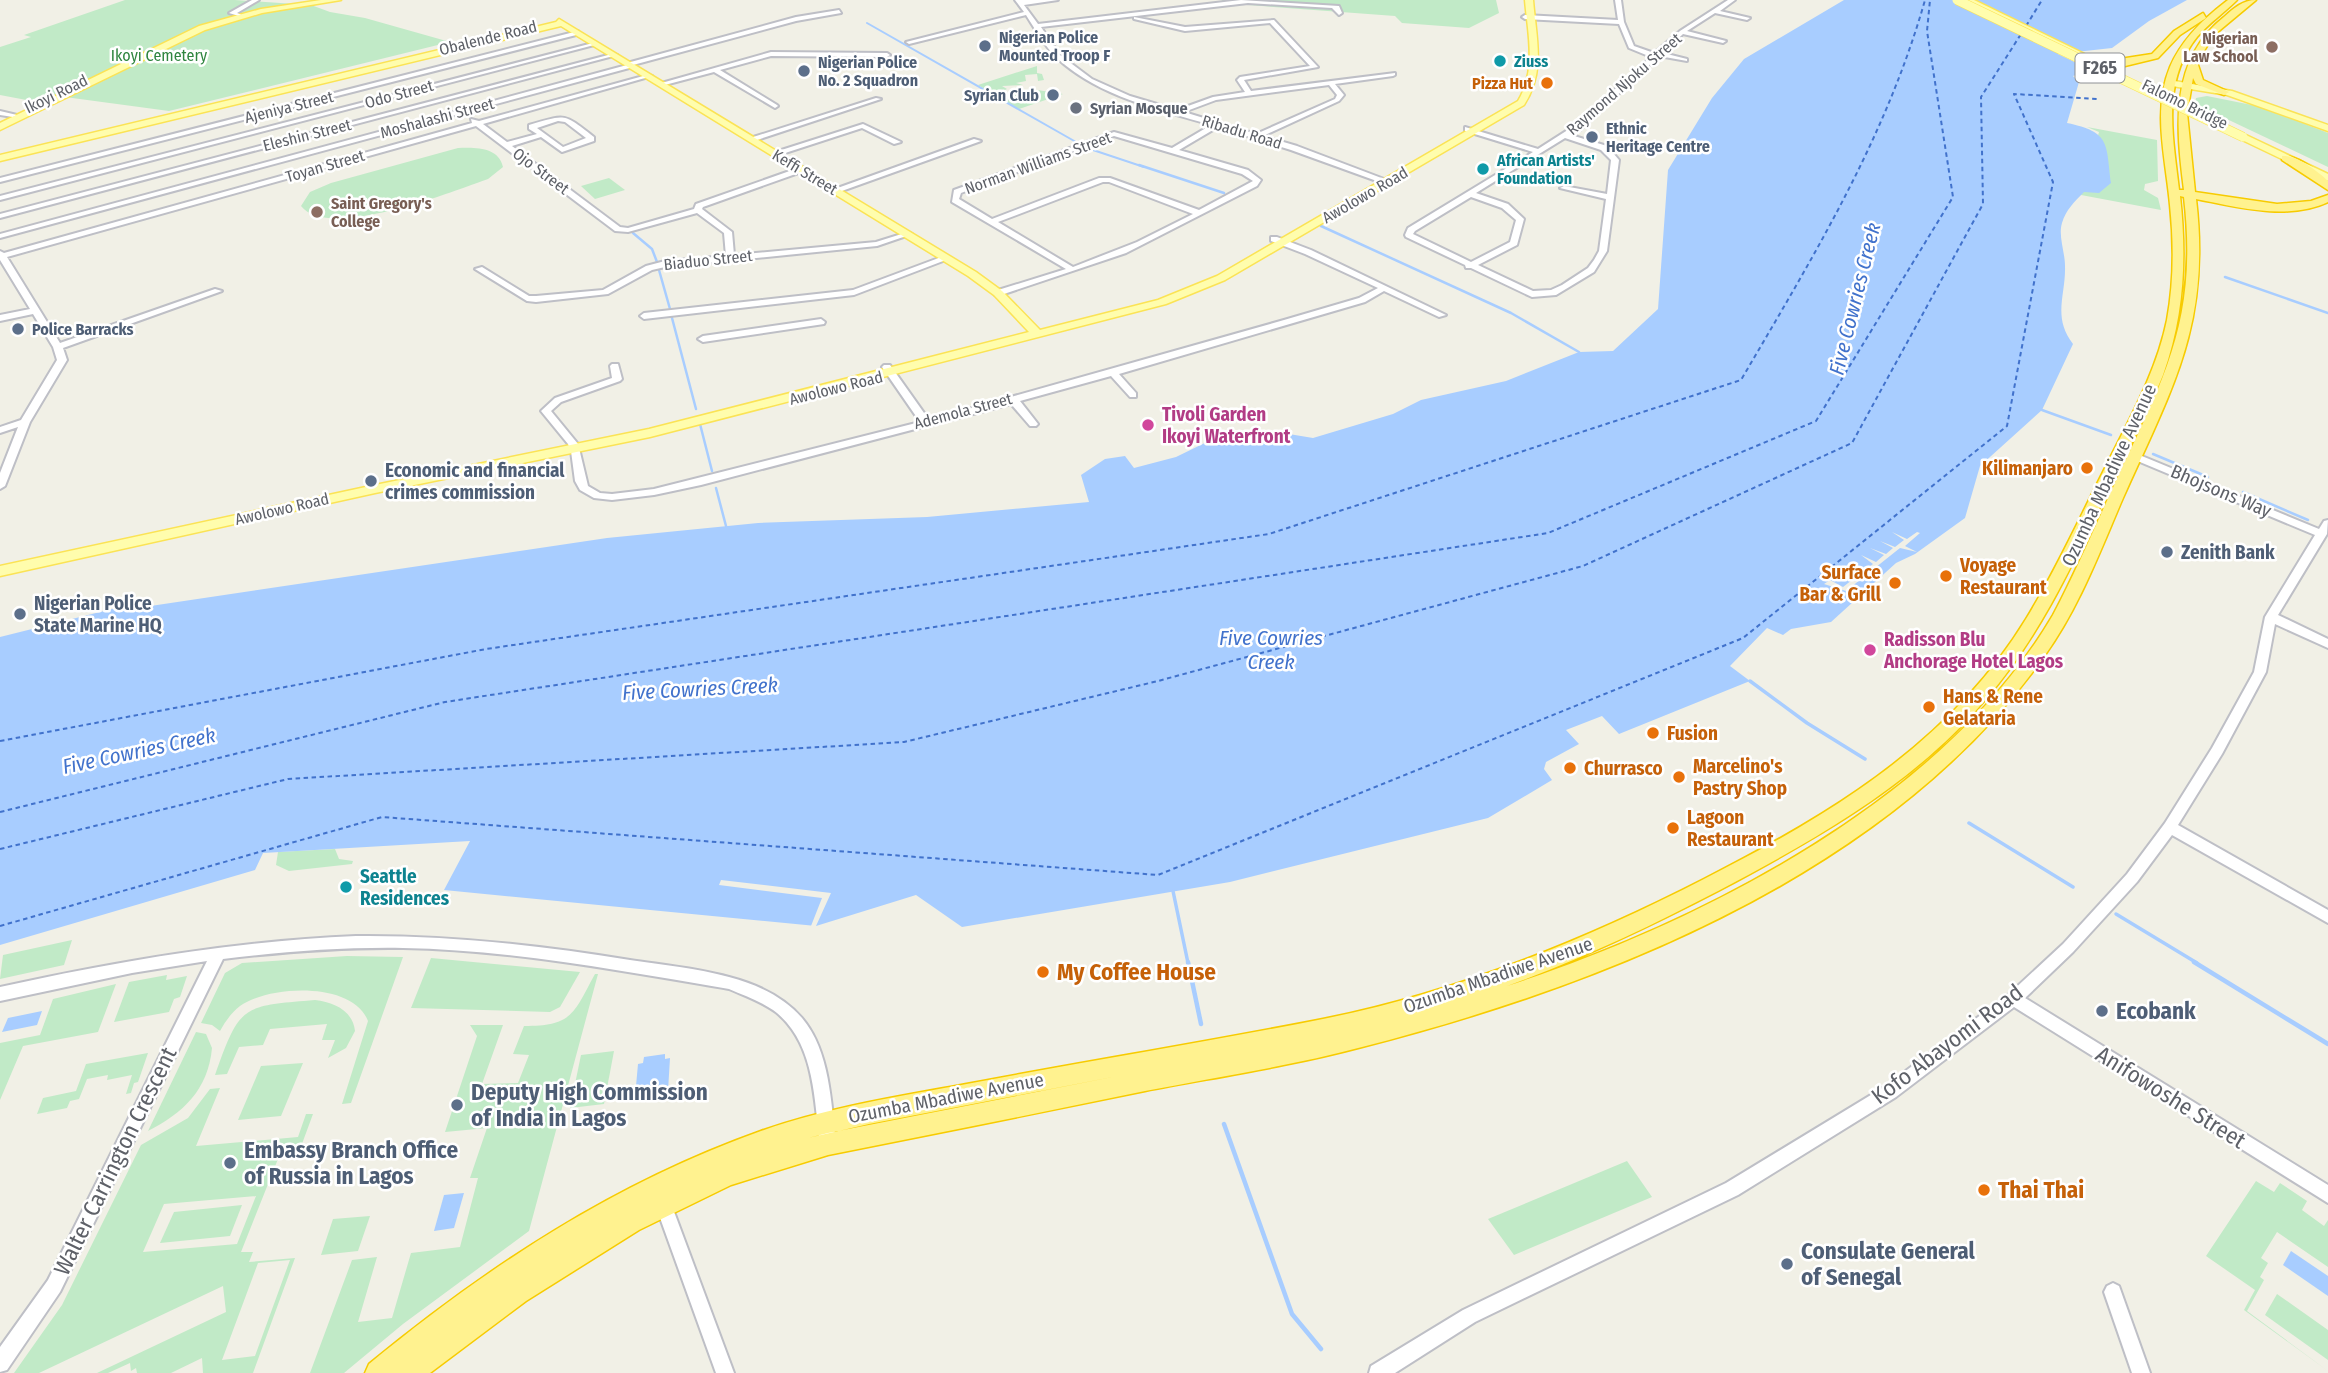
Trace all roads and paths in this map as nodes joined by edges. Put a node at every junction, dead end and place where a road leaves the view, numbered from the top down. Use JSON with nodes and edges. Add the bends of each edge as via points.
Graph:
{"nodes":[{"id":1,"x":256,"y":0,"type":"edge"},
{"id":2,"x":309,"y":0,"type":"edge"},
{"id":3,"x":337,"y":0,"type":"edge"},
{"id":4,"x":1055,"y":0,"type":"edge"},
{"id":5,"x":1527,"y":0,"type":"edge"},
{"id":6,"x":1618,"y":0,"type":"edge"},
{"id":7,"x":1732,"y":0,"type":"edge"},
{"id":8,"x":1957,"y":0,"type":"edge"},
{"id":9,"x":1968,"y":0,"type":"edge"},
{"id":10,"x":2252,"y":0,"type":"edge"},
{"id":11,"x":1019,"y":2,"type":"edge"},
{"id":12,"x":2231,"y":2,"type":"edge"},
{"id":13,"x":1713,"y":10,"type":"junction"},
{"id":14,"x":839,"y":12,"type":"dead end"},
{"id":15,"x":1027,"y":13,"type":"junction"},
{"id":16,"x":1339,"y":13,"type":"dead end"},
{"id":17,"x":237,"y":15,"type":"junction"},
{"id":18,"x":1125,"y":16,"type":"junction"},
{"id":19,"x":1528,"y":17,"type":"junction"},
{"id":20,"x":1747,"y":18,"type":"dead end"},
{"id":21,"x":1621,"y":22,"type":"junction"},
{"id":22,"x":562,"y":23,"type":"junction"},
{"id":23,"x":1036,"y":26,"type":"junction"},
{"id":24,"x":1682,"y":32,"type":"junction"},
{"id":25,"x":578,"y":33,"type":"junction"},
{"id":26,"x":1723,"y":41,"type":"dead end"},
{"id":27,"x":909,"y":42,"type":"dead end"},
{"id":28,"x":595,"y":44,"type":"junction"},
{"id":29,"x":614,"y":55,"type":"junction"},
{"id":30,"x":887,"y":55,"type":"dead end"},
{"id":31,"x":1656,"y":55,"type":"junction"},
{"id":32,"x":1685,"y":60,"type":"dead end"},
{"id":33,"x":398,"y":63,"type":"junction"},
{"id":34,"x":2099,"y":63,"type":"junction"},
{"id":35,"x":630,"y":65,"type":"junction"},
{"id":36,"x":2192,"y":66,"type":"junction"},
{"id":37,"x":714,"y":69,"type":"junction"},
{"id":38,"x":1394,"y":74,"type":"dead end"},
{"id":39,"x":414,"y":75,"type":"junction"},
{"id":40,"x":649,"y":76,"type":"junction"},
{"id":41,"x":1330,"y":82,"type":"junction"},
{"id":42,"x":662,"y":84,"type":"junction"},
{"id":43,"x":2177,"y":85,"type":"junction"},
{"id":44,"x":429,"y":87,"type":"junction"},
{"id":45,"x":1249,"y":93,"type":"junction"},
{"id":46,"x":2227,"y":94,"type":"junction"},
{"id":47,"x":878,"y":99,"type":"dead end"},
{"id":48,"x":446,"y":100,"type":"junction"},
{"id":49,"x":52,"y":102,"type":"junction"},
{"id":50,"x":2183,"y":104,"type":"junction"},
{"id":51,"x":775,"y":106,"type":"dead end"},
{"id":52,"x":462,"y":112,"type":"junction"},
{"id":53,"x":1177,"y":112,"type":"junction"},
{"id":54,"x":0,"y":113,"type":"edge"},
{"id":55,"x":190,"y":114,"type":"junction"},
{"id":56,"x":13,"y":115,"type":"junction"},
{"id":57,"x":0,"y":121,"type":"edge"},
{"id":58,"x":148,"y":124,"type":"junction"},
{"id":59,"x":478,"y":124,"type":"junction"},
{"id":60,"x":1218,"y":124,"type":"junction"},
{"id":61,"x":2326,"y":126,"type":"edge"},
{"id":62,"x":204,"y":128,"type":"junction"},
{"id":63,"x":0,"y":129,"type":"edge"},
{"id":64,"x":1471,"y":130,"type":"junction"},
{"id":65,"x":542,"y":135,"type":"junction"},
{"id":66,"x":1257,"y":136,"type":"junction"},
{"id":67,"x":1566,"y":136,"type":"junction"},
{"id":68,"x":2246,"y":137,"type":"junction"},
{"id":69,"x":751,"y":139,"type":"junction"},
{"id":70,"x":977,"y":141,"type":"dead end"},
{"id":71,"x":216,"y":142,"type":"junction"},
{"id":72,"x":897,"y":142,"type":"dead end"},
{"id":73,"x":506,"y":145,"type":"junction"},
{"id":74,"x":1174,"y":150,"type":"junction"},
{"id":75,"x":1539,"y":152,"type":"junction"},
{"id":76,"x":776,"y":153,"type":"junction"},
{"id":77,"x":2285,"y":155,"type":"junction"},
{"id":78,"x":229,"y":156,"type":"junction"},
{"id":79,"x":0,"y":157,"type":"edge"},
{"id":80,"x":2187,"y":166,"type":"junction"},
{"id":81,"x":801,"y":169,"type":"junction"},
{"id":82,"x":243,"y":170,"type":"junction"},
{"id":83,"x":2328,"y":174,"type":"edge"},
{"id":84,"x":0,"y":180,"type":"edge"},
{"id":85,"x":1383,"y":180,"type":"junction"},
{"id":86,"x":257,"y":185,"type":"junction"},
{"id":87,"x":2328,"y":187,"type":"edge"},
{"id":88,"x":1564,"y":188,"type":"dead end"},
{"id":89,"x":836,"y":190,"type":"junction"},
{"id":90,"x":1470,"y":194,"type":"junction"},
{"id":91,"x":2182,"y":194,"type":"junction"},
{"id":92,"x":1609,"y":197,"type":"junction"},
{"id":93,"x":0,"y":198,"type":"edge"},
{"id":94,"x":2328,"y":198,"type":"edge"},
{"id":95,"x":2228,"y":204,"type":"junction"},
{"id":96,"x":2268,"y":206,"type":"junction"},
{"id":97,"x":698,"y":210,"type":"junction"},
{"id":98,"x":2328,"y":211,"type":"edge"},
{"id":99,"x":1199,"y":213,"type":"junction"},
{"id":100,"x":0,"y":216,"type":"edge"},
{"id":101,"x":993,"y":221,"type":"junction"},
{"id":102,"x":908,"y":234,"type":"junction"},
{"id":103,"x":1409,"y":235,"type":"joint"},
{"id":104,"x":0,"y":236,"type":"edge"},
{"id":105,"x":1278,"y":241,"type":"junction"},
{"id":106,"x":2194,"y":247,"type":"junction"},
{"id":107,"x":1,"y":255,"type":"edge"},
{"id":108,"x":730,"y":257,"type":"junction"},
{"id":109,"x":947,"y":258,"type":"junction"},
{"id":110,"x":1469,"y":265,"type":"junction"},
{"id":111,"x":479,"y":269,"type":"dead end"},
{"id":112,"x":1071,"y":270,"type":"junction"},
{"id":113,"x":1384,"y":288,"type":"junction"},
{"id":114,"x":218,"y":291,"type":"dead end"},
{"id":115,"x":998,"y":293,"type":"junction"},
{"id":116,"x":756,"y":305,"type":"junction"},
{"id":117,"x":35,"y":311,"type":"junction"},
{"id":118,"x":644,"y":316,"type":"dead end"},
{"id":119,"x":1442,"y":316,"type":"dead end"},
{"id":120,"x":0,"y":318,"type":"edge"},
{"id":121,"x":821,"y":322,"type":"dead end"},
{"id":122,"x":760,"y":330,"type":"junction"},
{"id":123,"x":1035,"y":331,"type":"junction"},
{"id":124,"x":703,"y":339,"type":"dead end"},
{"id":125,"x":58,"y":347,"type":"junction"},
{"id":126,"x":615,"y":366,"type":"dead end"},
{"id":127,"x":889,"y":370,"type":"junction"},
{"id":128,"x":1112,"y":372,"type":"junction"},
{"id":129,"x":1133,"y":395,"type":"dead end"},
{"id":130,"x":1013,"y":398,"type":"junction"},
{"id":131,"x":25,"y":422,"type":"junction"},
{"id":132,"x":925,"y":422,"type":"junction"},
{"id":133,"x":1033,"y":424,"type":"dead end"},
{"id":134,"x":0,"y":430,"type":"edge"},
{"id":135,"x":574,"y":447,"type":"junction"},
{"id":136,"x":2128,"y":452,"type":"junction"},
{"id":137,"x":0,"y":486,"type":"edge"},
{"id":138,"x":2325,"y":529,"type":"edge"},
{"id":139,"x":0,"y":564,"type":"edge"},
{"id":140,"x":0,"y":570,"type":"edge"},
{"id":141,"x":2271,"y":617,"type":"junction"},
{"id":142,"x":2328,"y":644,"type":"edge"},
{"id":143,"x":1990,"y":698,"type":"junction"},
{"id":144,"x":2170,"y":827,"type":"junction"},
{"id":145,"x":2328,"y":917,"type":"edge"},
{"id":146,"x":218,"y":953,"type":"junction"},
{"id":147,"x":0,"y":994,"type":"edge"},
{"id":148,"x":2014,"y":999,"type":"junction"},
{"id":149,"x":825,"y":1122,"type":"junction"},
{"id":150,"x":828,"y":1144,"type":"junction"},
{"id":151,"x":660,"y":1194,"type":"junction"},
{"id":152,"x":2328,"y":1195,"type":"edge"},
{"id":153,"x":2113,"y":1292,"type":"dead end"},
{"id":154,"x":0,"y":1363,"type":"edge"},
{"id":155,"x":378,"y":1373,"type":"edge"},
{"id":156,"x":410,"y":1373,"type":"edge"},
{"id":157,"x":725,"y":1373,"type":"edge"},
{"id":158,"x":1378,"y":1373,"type":"edge"},
{"id":159,"x":2141,"y":1373,"type":"edge"}],
"edges":[{"from":1,"to":17,"type":"street","via":[[232,13]]},
{"from":2,"to":17,"type":"main road","name":"Ikoyi Road"},
{"from":3,"to":17,"type":"main road","name":"Ikoyi Road"},
{"from":4,"to":11,"type":"street"},
{"from":5,"to":19,"type":"main road","name":"Awolowo Road"},
{"from":6,"to":21,"type":"street"},
{"from":7,"to":13,"type":"street","name":"Raymond Njoku Street"},
{"from":8,"to":68,"type":"main road","number":"F265","bridge":true},
{"from":9,"to":34,"type":"main road","name":"Falomo Bridge","number":"F265","bridge":true},
{"from":10,"to":36,"type":"highway","name":"Ozumba Mbadiwe Avenue","via":[[2207,38]]},
{"from":11,"to":15,"type":"street","name":"Ribadu Road"},
{"from":12,"to":34,"type":"highway","via":[[2188,24],[2152,57]]},
{"from":12,"to":43,"type":"highway","name":"Ozumba Mbadiwe Avenue","via":[[2188,43]]},
{"from":13,"to":20,"type":"street"},
{"from":13,"to":24,"type":"street","name":"Raymond Njoku Street"},
{"from":14,"to":35,"type":"street","name":"Moshalashi Street","via":[[796,19]]},
{"from":15,"to":23,"type":"street","name":"Ribadu Road"},
{"from":15,"to":27,"type":"street"},
{"from":16,"to":18,"type":"street","via":[[1335,6],[1248,1]]},
{"from":17,"to":49,"type":"main road","name":"Ikoyi Road","via":[[177,39]]},
{"from":17,"to":56,"type":"main road","name":"Ikoyi Road","via":[[177,34]]},
{"from":18,"to":23,"type":"street"},
{"from":18,"to":45,"type":"street","via":[[1185,29],[1272,21],[1315,67],[1242,78]]},
{"from":19,"to":21,"type":"street"},
{"from":19,"to":64,"type":"main road","name":"Awolowo Road","via":[[1536,72],[1531,91],[1507,114]]},
{"from":21,"to":31,"type":"street","via":[[1633,50]]},
{"from":22,"to":25,"type":"main road","name":"Keffi Street"},
{"from":22,"to":33,"type":"main road","name":"Obalende Road"},
{"from":22,"to":79,"type":"main road","name":"Obalende Road"},
{"from":23,"to":53,"type":"street","name":"Ribadu Road","via":[[1058,57],[1079,74],[1128,97]]},
{"from":24,"to":26,"type":"street"},
{"from":24,"to":31,"type":"street","name":"Raymond Njoku Street"},
{"from":25,"to":28,"type":"main road","name":"Keffi Street"},
{"from":25,"to":39,"type":"street","name":"Ajeniya Street"},
{"from":28,"to":29,"type":"main road","name":"Keffi Street"},
{"from":28,"to":44,"type":"street","name":"Odo Street"},
{"from":29,"to":35,"type":"main road","name":"Keffi Street"},
{"from":29,"to":48,"type":"street","name":"Eleshin Street"},
{"from":30,"to":37,"type":"street","via":[[771,54]]},
{"from":31,"to":32,"type":"street"},
{"from":31,"to":67,"type":"street","name":"Raymond Njoku Street"},
{"from":33,"to":39,"type":"street","name":"Ojo Street"},
{"from":33,"to":55,"type":"main road","name":"Obalende Road"},
{"from":34,"to":68,"type":"main road","name":"Falomo Bridge","number":"F265","bridge":true},
{"from":35,"to":40,"type":"main road","name":"Keffi Street"},
{"from":35,"to":52,"type":"street","name":"Moshalashi Street"},
{"from":36,"to":43,"type":"highway","name":"Ozumba Mbadiwe Avenue"},
{"from":36,"to":46,"type":"highway","via":[[2199,82]]},
{"from":37,"to":42,"type":"street"},
{"from":37,"to":51,"type":"street"},
{"from":38,"to":41,"type":"street"},
{"from":39,"to":44,"type":"street","name":"Ojo Street"},
{"from":39,"to":62,"type":"street","name":"Ajeniya Street"},
{"from":40,"to":42,"type":"main road","name":"Keffi Street"},
{"from":40,"to":59,"type":"street","name":"Toyan Street"},
{"from":41,"to":45,"type":"street"},
{"from":41,"to":66,"type":"street","via":[[1341,95],[1337,100]]},
{"from":42,"to":69,"type":"main road","name":"Keffi Street"},
{"from":43,"to":46,"type":"main road"},
{"from":43,"to":50,"type":"highway","name":"Ozumba Mbadiwe Avenue"},
{"from":43,"to":91,"type":"highway","name":"Ozumba Mbadiwe Avenue","via":[[2166,110]]},
{"from":44,"to":48,"type":"street","name":"Ojo Street"},
{"from":44,"to":71,"type":"street","name":"Odo Street"},
{"from":45,"to":53,"type":"street","via":[[1203,101]]},
{"from":46,"to":50,"type":"highway","via":[[2195,95]]},
{"from":46,"to":61,"type":"main road"},
{"from":47,"to":69,"type":"street"},
{"from":48,"to":52,"type":"street","name":"Ojo Street"},
{"from":48,"to":78,"type":"street","name":"Eleshin Street"},
{"from":49,"to":63,"type":"main road"},
{"from":49,"to":63,"type":"main road","name":"Ikoyi Road"},
{"from":50,"to":80,"type":"highway","name":"Ozumba Mbadiwe Avenue"},
{"from":52,"to":59,"type":"street","name":"Ojo Street"},
{"from":52,"to":82,"type":"street","name":"Moshalashi Street"},
{"from":53,"to":60,"type":"street","name":"Ribadu Road"},
{"from":54,"to":56,"type":"street"},
{"from":55,"to":58,"type":"main road","name":"Obalende Road"},
{"from":55,"to":62,"type":"street"},
{"from":56,"to":57,"type":"main road","name":"Ikoyi Road"},
{"from":58,"to":79,"type":"main road","name":"Obalende Road"},
{"from":58,"to":79,"type":"main road","name":"Obalende Road"},
{"from":59,"to":73,"type":"street","name":"Ojo Street"},
{"from":59,"to":86,"type":"street","name":"Toyan Street"},
{"from":60,"to":66,"type":"street","name":"Ribadu Road"},
{"from":60,"to":74,"type":"street"},
{"from":62,"to":71,"type":"street"},
{"from":62,"to":84,"type":"street","name":"Ajeniya Street"},
{"from":64,"to":75,"type":"street"},
{"from":64,"to":85,"type":"main road","name":"Awolowo Road"},
{"from":65,"to":65,"type":"street","via":[[532,127],[558,118],[591,139],[562,150]]},
{"from":65,"to":73,"type":"street"},
{"from":66,"to":85,"type":"street","name":"Ribadu Road"},
{"from":67,"to":75,"type":"street","name":"Raymond Njoku Street"},
{"from":67,"to":92,"type":"street","via":[[1604,148],[1614,156]]},
{"from":68,"to":77,"type":"main road","number":"F265"},
{"from":69,"to":76,"type":"main road","name":"Keffi Street"},
{"from":70,"to":89,"type":"street"},
{"from":71,"to":78,"type":"street"},
{"from":71,"to":93,"type":"street","name":"Odo Street"},
{"from":72,"to":76,"type":"street","via":[[863,126],[805,148]]},
{"from":73,"to":97,"type":"street","name":"Ojo Street","via":[[623,231]]},
{"from":74,"to":99,"type":"street","name":"Norman Williams Street","via":[[1245,172],[1256,180]]},
{"from":74,"to":101,"type":"street","name":"Norman Williams Street","via":[[1121,134],[1107,136],[957,192],[955,200]]},
{"from":75,"to":90,"type":"street","name":"Raymond Njoku Street"},
{"from":76,"to":81,"type":"main road","name":"Keffi Street"},
{"from":77,"to":83,"type":"main road","number":"F265"},
{"from":77,"to":87,"type":"highway"},
{"from":78,"to":82,"type":"street"},
{"from":78,"to":100,"type":"street","name":"Eleshin Street"},
{"from":80,"to":91,"type":"highway","name":"Ozumba Mbadiwe Avenue"},
{"from":80,"to":96,"type":"highway","via":[[2200,184],[2215,194]]},
{"from":81,"to":89,"type":"main road","name":"Keffi Street"},
{"from":81,"to":97,"type":"street","via":[[706,201]]},
{"from":82,"to":86,"type":"street"},
{"from":82,"to":104,"type":"street","name":"Moshalashi Street"},
{"from":85,"to":105,"type":"main road","name":"Awolowo Road"},
{"from":86,"to":107,"type":"street","name":"Toyan Street"},
{"from":88,"to":92,"type":"street"},
{"from":89,"to":102,"type":"main road","name":"Keffi Street"},
{"from":90,"to":103,"type":"street","name":"Raymond Njoku Street"},
{"from":90,"to":110,"type":"street","via":[[1505,206],[1520,219],[1514,243]]},
{"from":91,"to":95,"type":"highway"},
{"from":91,"to":96,"type":"highway"},
{"from":91,"to":106,"type":"highway","name":"Ozumba Mbadiwe Avenue"},
{"from":91,"to":136,"type":"highway","name":"Ozumba Mbadiwe Avenue","via":[[2174,318]]},
{"from":92,"to":110,"type":"street","via":[[1603,251],[1591,270],[1553,293],[1532,294]]},
{"from":94,"to":96,"type":"highway","via":[[2310,206]]},
{"from":95,"to":98,"type":"highway","via":[[2273,211]]},
{"from":95,"to":106,"type":"highway","via":[[2201,209]]},
{"from":97,"to":108,"type":"street","via":[[727,232]]},
{"from":99,"to":101,"type":"street","via":[[1102,180]]},
{"from":99,"to":112,"type":"street","name":"Norman Williams Street","via":[[1139,244]]},
{"from":101,"to":112,"type":"street","name":"Norman Williams Street"},
{"from":102,"to":108,"type":"street","name":"Biaduo Street","via":[[877,244]]},
{"from":102,"to":109,"type":"main road","name":"Keffi Street"},
{"from":103,"to":110,"type":"street"},
{"from":105,"to":113,"type":"street"},
{"from":105,"to":123,"type":"main road","name":"Awolowo Road","via":[[1221,278],[1162,302]]},
{"from":106,"to":136,"type":"highway","name":"Ozumba Mbadiwe Avenue","via":[[2188,320],[2176,363]]},
{"from":107,"to":117,"type":"street"},
{"from":108,"to":111,"type":"street","name":"Biaduo Street","via":[[654,267],[605,292],[536,299]]},
{"from":109,"to":115,"type":"main road","name":"Keffi Street"},
{"from":109,"to":116,"type":"street","via":[[854,292]]},
{"from":112,"to":115,"type":"street","name":"Norman Williams Street"},
{"from":113,"to":119,"type":"street"},
{"from":113,"to":128,"type":"street","name":"Ademola Street","via":[[1362,300]]},
{"from":114,"to":125,"type":"street"},
{"from":115,"to":123,"type":"main road","name":"Keffi Street"},
{"from":116,"to":118,"type":"street"},
{"from":116,"to":122,"type":"street"},
{"from":117,"to":120,"type":"street"},
{"from":117,"to":125,"type":"street"},
{"from":121,"to":122,"type":"street"},
{"from":122,"to":124,"type":"street"},
{"from":123,"to":127,"type":"main road","name":"Awolowo Road"},
{"from":125,"to":131,"type":"street","via":[[62,360]]},
{"from":126,"to":135,"type":"street","via":[[617,379],[548,407],[546,411]]},
{"from":127,"to":132,"type":"street"},
{"from":127,"to":135,"type":"main road","name":"Awolowo Road"},
{"from":128,"to":129,"type":"street"},
{"from":128,"to":130,"type":"street","name":"Ademola Street"},
{"from":130,"to":132,"type":"street","name":"Ademola Street"},
{"from":130,"to":133,"type":"street"},
{"from":131,"to":134,"type":"street"},
{"from":131,"to":137,"type":"street"},
{"from":132,"to":135,"type":"street","name":"Ademola Street","via":[[631,496],[589,493],[578,478]]},
{"from":135,"to":139,"type":"main road","name":"Awolowo Road","via":[[374,483]]},
{"from":135,"to":140,"type":"main road","name":"Awolowo Road"},
{"from":136,"to":138,"type":"street","name":"Bhojsons Way"},
{"from":136,"to":143,"type":"highway","name":"Ozumba Mbadiwe Avenue","via":[[2058,620],[2039,652]]},
{"from":138,"to":141,"type":"street","name":"Kofo Abayomi Road"},
{"from":141,"to":142,"type":"street"},
{"from":141,"to":144,"type":"street","name":"Kofo Abayomi Road","via":[[2260,672]]},
{"from":143,"to":149,"type":"highway","name":"Ozumba Mbadiwe Avenue","via":[[1852,805],[1729,876],[1561,957],[1379,1016]]},
{"from":143,"to":150,"type":"highway","name":"Ozumba Mbadiwe Avenue","via":[[1922,776],[1829,843],[1705,913],[1583,970],[1435,1019],[1356,1039]]},
{"from":144,"to":145,"type":"street"},
{"from":144,"to":148,"type":"street","name":"Kofo Abayomi Road","via":[[2132,878]]},
{"from":146,"to":147,"type":"street"},
{"from":146,"to":149,"type":"street","via":[[358,942],[453,944],[567,955],[729,983],[778,1003],[805,1032],[818,1065]]},
{"from":146,"to":154,"type":"street","name":"Walter Carrington Crescent","via":[[54,1286]]},
{"from":148,"to":152,"type":"street","name":"Anifowoshe Street"},
{"from":148,"to":158,"type":"street","name":"Kofo Abayomi Road","via":[[1890,1092],[1732,1189],[1481,1310]]},
{"from":149,"to":150,"type":"street"},
{"from":149,"to":151,"type":"highway","name":"Ozumba Mbadiwe Avenue","via":[[766,1139]]},
{"from":150,"to":151,"type":"highway","name":"Ozumba Mbadiwe Avenue"},
{"from":151,"to":155,"type":"highway","name":"Ozumba Mbadiwe Avenue","via":[[612,1207],[511,1269]]},
{"from":151,"to":156,"type":"highway","name":"Ozumba Mbadiwe Avenue"},
{"from":151,"to":157,"type":"street"},
{"from":153,"to":159,"type":"street"}]}
